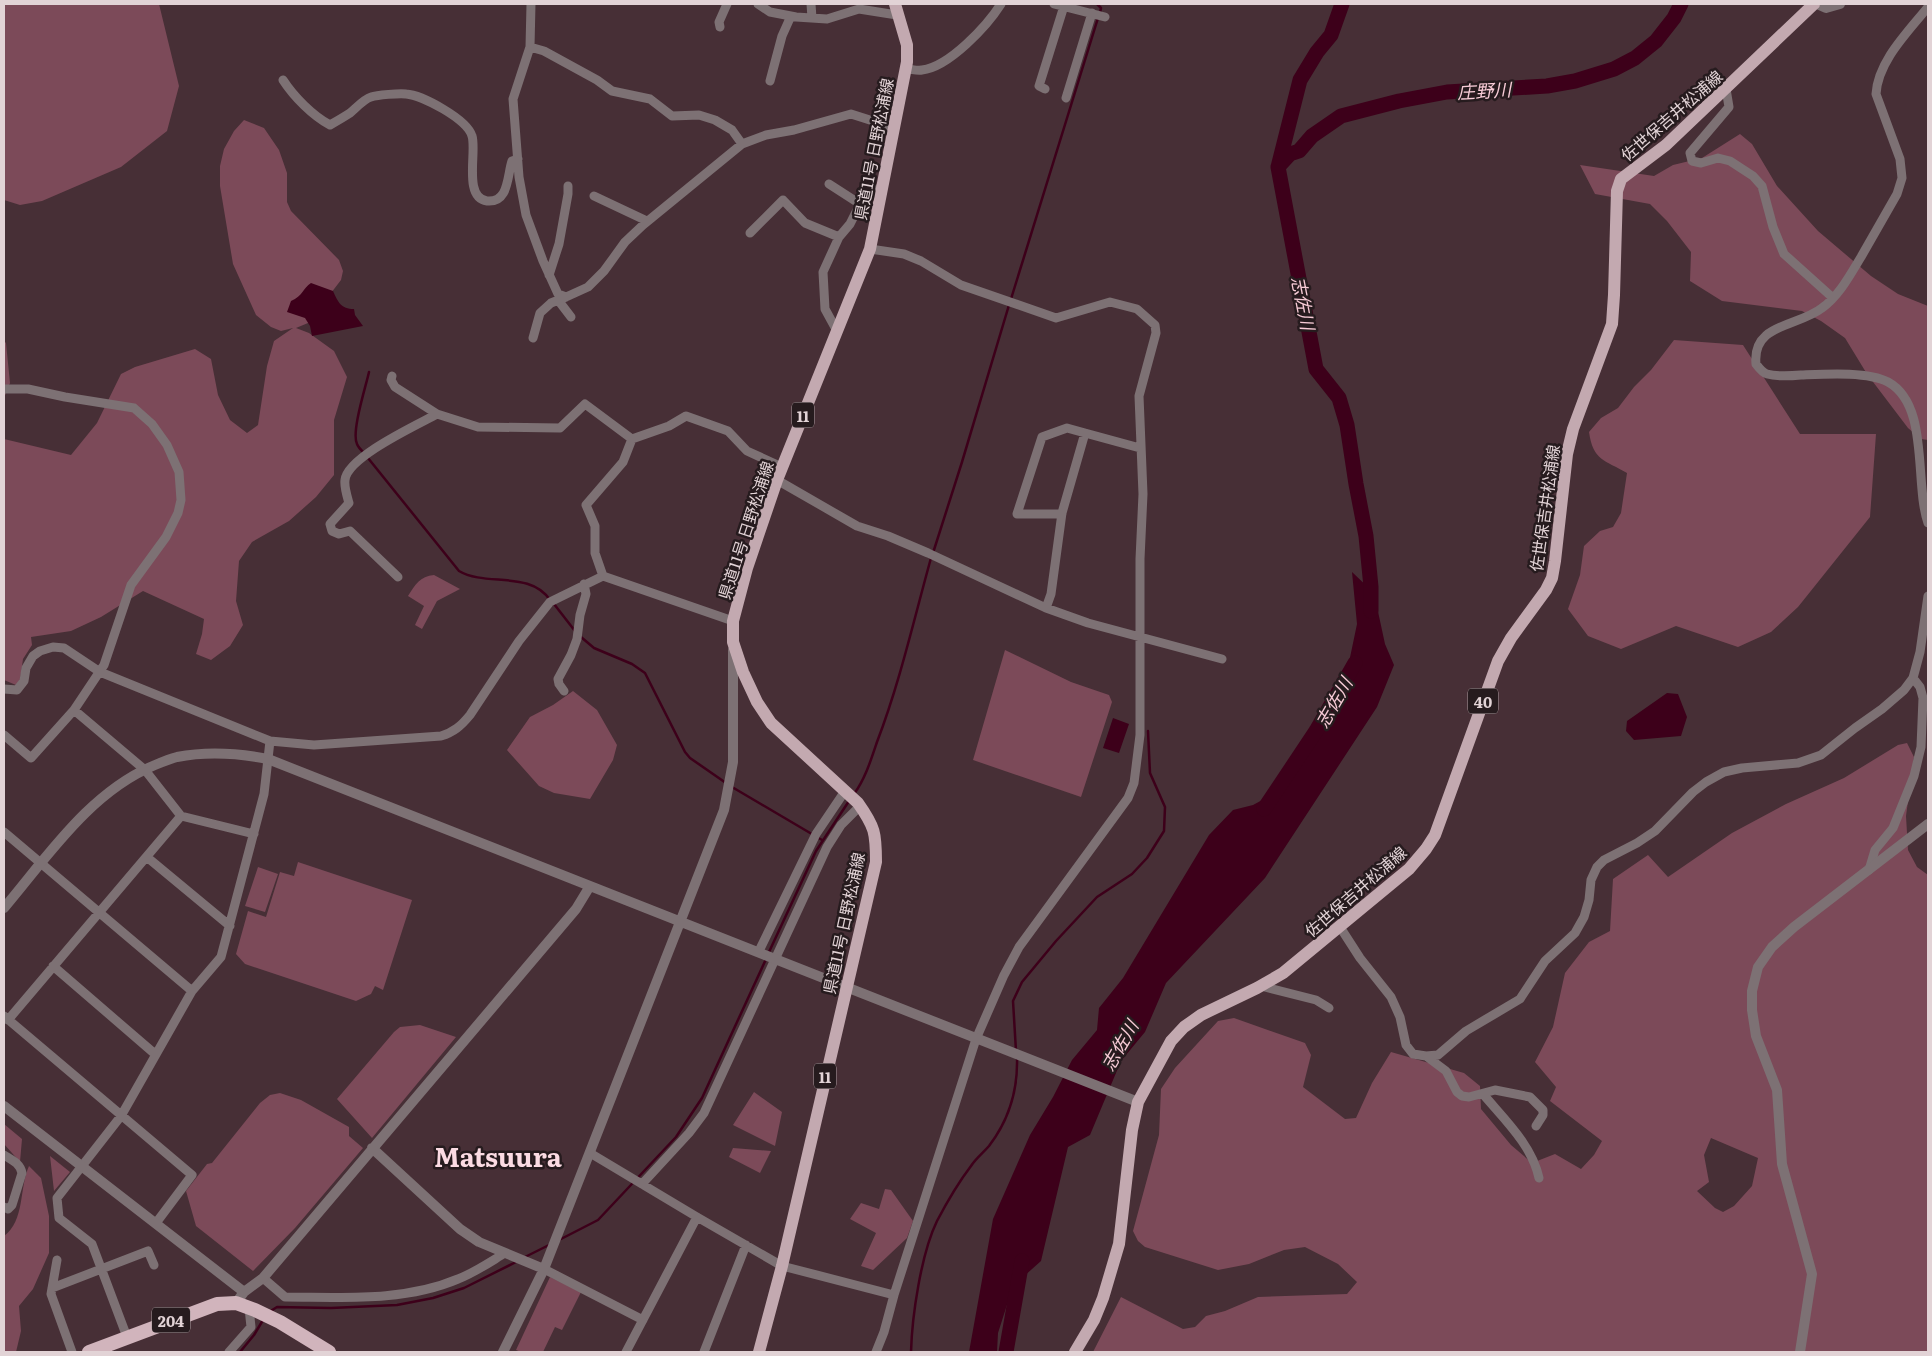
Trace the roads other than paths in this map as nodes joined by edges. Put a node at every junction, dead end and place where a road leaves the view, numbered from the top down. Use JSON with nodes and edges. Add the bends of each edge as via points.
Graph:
{"nodes":[{"id":1,"x":531,"y":4,"type":"edge"},
{"id":2,"x":727,"y":4,"type":"edge"},
{"id":3,"x":758,"y":4,"type":"edge"},
{"id":4,"x":811,"y":4,"type":"edge"},
{"id":5,"x":1001,"y":4,"type":"edge"},
{"id":6,"x":1054,"y":4,"type":"edge"},
{"id":7,"x":1816,"y":4,"type":"edge"},
{"id":8,"x":1840,"y":4,"type":"edge"},
{"id":9,"x":1064,"y":6,"type":"junction"},
{"id":10,"x":1928,"y":7,"type":"edge"},
{"id":11,"x":896,"y":9,"type":"edge"},
{"id":12,"x":1093,"y":13,"type":"junction"},
{"id":13,"x":791,"y":16,"type":"junction"},
{"id":14,"x":1105,"y":16,"type":"dead end"},
{"id":15,"x":812,"y":18,"type":"junction"},
{"id":16,"x":720,"y":27,"type":"dead end"},
{"id":17,"x":530,"y":47,"type":"junction"},
{"id":18,"x":906,"y":69,"type":"junction"},
{"id":19,"x":283,"y":80,"type":"dead end"},
{"id":20,"x":770,"y":82,"type":"dead end"},
{"id":21,"x":1045,"y":89,"type":"dead end"},
{"id":22,"x":1726,"y":89,"type":"junction"},
{"id":23,"x":1066,"y":98,"type":"dead end"},
{"id":24,"x":895,"y":128,"type":"junction"},
{"id":25,"x":742,"y":144,"type":"junction"},
{"id":26,"x":518,"y":159,"type":"junction"},
{"id":27,"x":829,"y":184,"type":"dead end"},
{"id":28,"x":883,"y":185,"type":"junction"},
{"id":29,"x":568,"y":186,"type":"dead end"},
{"id":30,"x":594,"y":196,"type":"dead end"},
{"id":31,"x":860,"y":204,"type":"junction"},
{"id":32,"x":647,"y":221,"type":"junction"},
{"id":33,"x":750,"y":233,"type":"dead end"},
{"id":34,"x":838,"y":237,"type":"junction"},
{"id":35,"x":870,"y":249,"type":"junction"},
{"id":36,"x":549,"y":275,"type":"junction"},
{"id":37,"x":1833,"y":298,"type":"junction"},
{"id":38,"x":562,"y":299,"type":"junction"},
{"id":39,"x":571,"y":317,"type":"dead end"},
{"id":40,"x":837,"y":331,"type":"junction"},
{"id":41,"x":533,"y":338,"type":"dead end"},
{"id":42,"x":392,"y":376,"type":"dead end"},
{"id":43,"x":4,"y":389,"type":"edge"},
{"id":44,"x":437,"y":414,"type":"junction"},
{"id":45,"x":1085,"y":433,"type":"junction"},
{"id":46,"x":632,"y":439,"type":"junction"},
{"id":47,"x":1140,"y":448,"type":"junction"},
{"id":48,"x":782,"y":467,"type":"junction"},
{"id":49,"x":777,"y":480,"type":"junction"},
{"id":50,"x":1062,"y":514,"type":"junction"},
{"id":51,"x":1928,"y":523,"type":"edge"},
{"id":52,"x":603,"y":576,"type":"junction"},
{"id":53,"x":398,"y":577,"type":"dead end"},
{"id":54,"x":584,"y":584,"type":"junction"},
{"id":55,"x":1928,"y":596,"type":"edge"},
{"id":56,"x":1046,"y":608,"type":"junction"},
{"id":57,"x":733,"y":621,"type":"junction"},
{"id":58,"x":1140,"y":636,"type":"junction"},
{"id":59,"x":733,"y":642,"type":"junction"},
{"id":60,"x":1222,"y":659,"type":"dead end"},
{"id":61,"x":100,"y":672,"type":"junction"},
{"id":62,"x":1913,"y":678,"type":"junction"},
{"id":63,"x":4,"y":689,"type":"edge"},
{"id":64,"x":564,"y":691,"type":"dead end"},
{"id":65,"x":74,"y":710,"type":"junction"},
{"id":66,"x":4,"y":735,"type":"edge"},
{"id":67,"x":270,"y":741,"type":"junction"},
{"id":68,"x":268,"y":759,"type":"junction"},
{"id":69,"x":145,"y":770,"type":"junction"},
{"id":70,"x":845,"y":791,"type":"junction"},
{"id":71,"x":859,"y":804,"type":"junction"},
{"id":72,"x":182,"y":816,"type":"junction"},
{"id":73,"x":1928,"y":824,"type":"edge"},
{"id":74,"x":4,"y":832,"type":"edge"},
{"id":75,"x":254,"y":834,"type":"junction"},
{"id":76,"x":148,"y":858,"type":"junction"},
{"id":77,"x":42,"y":864,"type":"junction"},
{"id":78,"x":1869,"y":870,"type":"junction"},
{"id":79,"x":590,"y":886,"type":"junction"},
{"id":80,"x":4,"y":908,"type":"edge"},
{"id":81,"x":98,"y":913,"type":"junction"},
{"id":82,"x":680,"y":921,"type":"junction"},
{"id":83,"x":230,"y":926,"type":"junction"},
{"id":84,"x":1340,"y":927,"type":"junction"},
{"id":85,"x":761,"y":952,"type":"junction"},
{"id":86,"x":774,"y":957,"type":"junction"},
{"id":87,"x":53,"y":966,"type":"junction"},
{"id":88,"x":1261,"y":986,"type":"junction"},
{"id":89,"x":846,"y":988,"type":"junction"},
{"id":90,"x":192,"y":991,"type":"junction"},
{"id":91,"x":1329,"y":1008,"type":"dead end"},
{"id":92,"x":6,"y":1018,"type":"edge"},
{"id":93,"x":976,"y":1039,"type":"junction"},
{"id":94,"x":155,"y":1054,"type":"junction"},
{"id":95,"x":1426,"y":1056,"type":"junction"},
{"id":96,"x":1483,"y":1094,"type":"junction"},
{"id":97,"x":1138,"y":1102,"type":"junction"},
{"id":98,"x":4,"y":1106,"type":"edge"},
{"id":99,"x":121,"y":1116,"type":"junction"},
{"id":100,"x":1536,"y":1126,"type":"dead end"},
{"id":101,"x":372,"y":1148,"type":"junction"},
{"id":102,"x":590,"y":1153,"type":"junction"},
{"id":103,"x":4,"y":1155,"type":"edge"},
{"id":104,"x":82,"y":1166,"type":"junction"},
{"id":105,"x":1539,"y":1178,"type":"dead end"},
{"id":106,"x":644,"y":1186,"type":"junction"},
{"id":107,"x":4,"y":1207,"type":"edge"},
{"id":108,"x":697,"y":1217,"type":"junction"},
{"id":109,"x":156,"y":1222,"type":"junction"},
{"id":110,"x":746,"y":1246,"type":"junction"},
{"id":111,"x":505,"y":1253,"type":"junction"},
{"id":112,"x":57,"y":1260,"type":"dead end"},
{"id":113,"x":154,"y":1265,"type":"dead end"},
{"id":114,"x":782,"y":1266,"type":"junction"},
{"id":115,"x":544,"y":1269,"type":"junction"},
{"id":116,"x":102,"y":1270,"type":"junction"},
{"id":117,"x":263,"y":1278,"type":"junction"},
{"id":118,"x":52,"y":1288,"type":"junction"},
{"id":119,"x":894,"y":1295,"type":"junction"},
{"id":120,"x":246,"y":1303,"type":"junction"},
{"id":121,"x":643,"y":1320,"type":"junction"},
{"id":122,"x":127,"y":1336,"type":"junction"},
{"id":123,"x":72,"y":1352,"type":"edge"},
{"id":124,"x":89,"y":1352,"type":"edge"},
{"id":125,"x":229,"y":1352,"type":"edge"},
{"id":126,"x":328,"y":1352,"type":"edge"},
{"id":127,"x":503,"y":1352,"type":"edge"},
{"id":128,"x":626,"y":1352,"type":"edge"},
{"id":129,"x":704,"y":1352,"type":"edge"},
{"id":130,"x":759,"y":1352,"type":"edge"},
{"id":131,"x":876,"y":1352,"type":"edge"},
{"id":132,"x":1075,"y":1352,"type":"edge"},
{"id":133,"x":1800,"y":1352,"type":"edge"}],
"edges":[{"from":1,"to":17,"type":"street"},
{"from":2,"to":16,"type":"street"},
{"from":3,"to":13,"type":"street","via":[[770,12]]},
{"from":4,"to":15,"type":"street"},
{"from":5,"to":18,"type":"street","via":[[979,32],[945,62],[922,70]]},
{"from":6,"to":9,"type":"street"},
{"from":7,"to":8,"type":"street","via":[[1826,8]]},
{"from":7,"to":22,"type":"main road","name":"佐世保吉井松浦線","number":"40"},
{"from":9,"to":12,"type":"street"},
{"from":9,"to":21,"type":"street","via":[[1039,86]]},
{"from":10,"to":37,"type":"street","via":[[1904,36],[1880,72],[1877,83],[1876,94],[1900,159],[1902,178],[1897,194]]},
{"from":11,"to":15,"type":"street","via":[[859,9],[827,19]]},
{"from":11,"to":18,"type":"main road","name":"県道11号 日野松浦線","number":"11","via":[[907,46]]},
{"from":12,"to":14,"type":"street"},
{"from":12,"to":23,"type":"street"},
{"from":13,"to":15,"type":"street"},
{"from":13,"to":20,"type":"street","via":[[782,36]]},
{"from":17,"to":25,"type":"street","via":[[544,51],[612,91],[650,99],[672,116],[699,115],[714,120],[732,130]]},
{"from":17,"to":26,"type":"street","via":[[513,99]]},
{"from":18,"to":24,"type":"main road","name":"県道11号 日野松浦線","number":"11"},
{"from":19,"to":26,"type":"street","via":[[321,120],[330,125],[370,97],[406,94],[443,108],[472,135],[474,161],[471,178],[478,197],[483,201],[499,199],[505,191],[512,161]]},
{"from":22,"to":37,"type":"street","via":[[1729,107],[1690,153],[1692,161],[1701,163],[1718,158],[1730,161],[1753,176],[1762,186],[1784,254]]},
{"from":22,"to":84,"type":"main road","name":"佐世保吉井松浦線","number":"40","via":[[1666,145],[1621,179],[1617,190],[1612,324],[1573,429],[1567,454],[1552,578],[1498,660],[1426,849],[1410,869]]},
{"from":24,"to":25,"type":"street","via":[[851,114]]},
{"from":24,"to":28,"type":"main road","name":"県道11号 日野松浦線","number":"11"},
{"from":25,"to":32,"type":"street"},
{"from":26,"to":36,"type":"street","via":[[526,215]]},
{"from":27,"to":31,"type":"street"},
{"from":28,"to":31,"type":"street"},
{"from":28,"to":35,"type":"main road","name":"県道11号 日野松浦線","number":"11"},
{"from":29,"to":36,"type":"street","via":[[559,244]]},
{"from":30,"to":32,"type":"street"},
{"from":31,"to":34,"type":"street","via":[[850,224]]},
{"from":32,"to":38,"type":"street","via":[[588,287]]},
{"from":33,"to":34,"type":"street","via":[[783,200],[805,223]]},
{"from":34,"to":40,"type":"street","via":[[823,272],[825,309]]},
{"from":35,"to":40,"type":"main road","name":"県道11号 日野松浦線","number":"11"},
{"from":35,"to":47,"type":"street","via":[[904,254],[961,285],[1056,318],[1110,302],[1137,309],[1155,325],[1156,333],[1139,396]]},
{"from":36,"to":38,"type":"street"},
{"from":37,"to":51,"type":"street","via":[[1816,312],[1770,331],[1755,354],[1756,364],[1766,374],[1784,376],[1874,377],[1900,390],[1915,422]]},
{"from":38,"to":39,"type":"street"},
{"from":38,"to":41,"type":"street","via":[[540,312]]},
{"from":40,"to":48,"type":"main road","name":"県道11号 日野松浦線","number":"11"},
{"from":42,"to":44,"type":"street","via":[[395,386]]},
{"from":43,"to":61,"type":"street","via":[[28,389],[134,408],[152,424],[179,472],[178,513],[166,537],[131,585]]},
{"from":44,"to":46,"type":"street","via":[[478,426],[560,428],[584,404]]},
{"from":44,"to":53,"type":"street","via":[[351,466],[345,480],[349,503],[330,524],[332,531],[339,534],[350,531]]},
{"from":45,"to":47,"type":"street"},
{"from":45,"to":50,"type":"street"},
{"from":45,"to":50,"type":"street","via":[[1067,428],[1042,437],[1017,514]]},
{"from":46,"to":48,"type":"street","via":[[669,426],[686,416],[728,431],[747,451]]},
{"from":46,"to":52,"type":"street","via":[[623,462],[586,505],[595,526],[595,553]]},
{"from":47,"to":58,"type":"street","via":[[1143,494]]},
{"from":48,"to":49,"type":"main road","name":"県道11号 日野松浦線","number":"11"},
{"from":49,"to":56,"type":"street","via":[[857,526],[938,557]]},
{"from":49,"to":57,"type":"main road","name":"県道11号 日野松浦線","number":"11"},
{"from":50,"to":56,"type":"street","via":[[1051,594]]},
{"from":52,"to":54,"type":"street"},
{"from":52,"to":57,"type":"street"},
{"from":54,"to":64,"type":"street","via":[[586,594],[578,635],[572,655],[558,679]]},
{"from":54,"to":67,"type":"street","via":[[553,600],[519,641],[470,715],[451,733],[314,745]]},
{"from":55,"to":62,"type":"street"},
{"from":56,"to":58,"type":"street"},
{"from":57,"to":59,"type":"main road","name":"県道11号 日野松浦線","number":"11"},
{"from":58,"to":60,"type":"street"},
{"from":58,"to":93,"type":"street","via":[[1140,735],[1134,783],[1128,798],[1019,947]]},
{"from":59,"to":70,"type":"main road","name":"県道11号 日野松浦線","number":"11","via":[[757,702],[771,723]]},
{"from":59,"to":82,"type":"street","via":[[733,762],[729,787],[724,810]]},
{"from":61,"to":63,"type":"street","via":[[64,648],[53,647],[40,651],[28,662],[17,690]]},
{"from":61,"to":65,"type":"street"},
{"from":61,"to":67,"type":"street"},
{"from":62,"to":78,"type":"street","via":[[1923,698],[1914,776],[1893,828],[1875,850]]},
{"from":62,"to":95,"type":"street","via":[[1882,709],[1821,755],[1798,764],[1724,772],[1693,792],[1655,831],[1604,860],[1591,880],[1584,917],[1575,933],[1545,961],[1520,999],[1466,1031],[1438,1055]]},
{"from":65,"to":66,"type":"street","via":[[31,758]]},
{"from":65,"to":69,"type":"street"},
{"from":67,"to":68,"type":"street"},
{"from":68,"to":69,"type":"street","via":[[208,753],[175,757]]},
{"from":68,"to":75,"type":"street"},
{"from":68,"to":79,"type":"street"},
{"from":69,"to":72,"type":"street"},
{"from":69,"to":77,"type":"street","via":[[96,802]]},
{"from":70,"to":71,"type":"main road","name":"県道11号 日野松浦線","number":"11"},
{"from":70,"to":85,"type":"street","via":[[815,836]]},
{"from":71,"to":86,"type":"street","via":[[833,837]]},
{"from":71,"to":89,"type":"main road","name":"県道11号 日野松浦線","number":"11","via":[[876,838],[876,862]]},
{"from":72,"to":75,"type":"street"},
{"from":72,"to":76,"type":"street"},
{"from":73,"to":78,"type":"street"},
{"from":74,"to":77,"type":"street"},
{"from":75,"to":83,"type":"street"},
{"from":76,"to":81,"type":"street"},
{"from":76,"to":83,"type":"street"},
{"from":77,"to":80,"type":"street"},
{"from":77,"to":81,"type":"street"},
{"from":78,"to":133,"type":"street","via":[[1772,946],[1758,968],[1752,990],[1756,1036],[1777,1090],[1782,1164],[1812,1274]]},
{"from":79,"to":82,"type":"street"},
{"from":79,"to":101,"type":"street","via":[[576,909]]},
{"from":81,"to":87,"type":"street"},
{"from":81,"to":90,"type":"street"},
{"from":82,"to":85,"type":"street"},
{"from":82,"to":102,"type":"street"},
{"from":83,"to":90,"type":"street","via":[[221,957]]},
{"from":84,"to":88,"type":"main road","name":"佐世保吉井松浦線","number":"40","via":[[1283,973]]},
{"from":84,"to":95,"type":"street","via":[[1391,997],[1400,1016],[1406,1045],[1413,1054]]},
{"from":85,"to":86,"type":"street"},
{"from":86,"to":89,"type":"street"},
{"from":86,"to":106,"type":"street","via":[[704,1113]]},
{"from":87,"to":92,"type":"street"},
{"from":87,"to":94,"type":"street"},
{"from":88,"to":91,"type":"street","via":[[1316,1000]]},
{"from":88,"to":97,"type":"main road","name":"佐世保吉井松浦線","number":"40","via":[[1201,1015],[1184,1027],[1171,1041]]},
{"from":89,"to":93,"type":"street"},
{"from":89,"to":114,"type":"main road","name":"県道11号 日野松浦線","number":"11"},
{"from":90,"to":94,"type":"street"},
{"from":92,"to":99,"type":"street"},
{"from":93,"to":97,"type":"street"},
{"from":93,"to":119,"type":"street"},
{"from":94,"to":99,"type":"street"},
{"from":95,"to":96,"type":"street","via":[[1446,1071],[1462,1096]]},
{"from":96,"to":100,"type":"street","via":[[1495,1090],[1530,1097],[1543,1110]]},
{"from":96,"to":105,"type":"street","via":[[1514,1130],[1534,1160]]},
{"from":97,"to":132,"type":"main road","name":"佐世保吉井松浦線","number":"40","via":[[1119,1244],[1103,1298]]},
{"from":98,"to":104,"type":"street"},
{"from":99,"to":104,"type":"street"},
{"from":99,"to":109,"type":"street","via":[[192,1176]]},
{"from":101,"to":111,"type":"street","via":[[460,1229],[479,1242]]},
{"from":101,"to":117,"type":"street"},
{"from":102,"to":106,"type":"street"},
{"from":102,"to":115,"type":"street"},
{"from":103,"to":107,"type":"street","via":[[17,1163],[22,1173],[12,1205],[8,1209]]},
{"from":104,"to":109,"type":"street"},
{"from":104,"to":116,"type":"street","via":[[57,1198],[59,1218],[92,1244]]},
{"from":106,"to":108,"type":"street"},
{"from":108,"to":110,"type":"street"},
{"from":108,"to":121,"type":"street"},
{"from":109,"to":120,"type":"street"},
{"from":110,"to":114,"type":"street"},
{"from":110,"to":129,"type":"street"},
{"from":111,"to":115,"type":"street"},
{"from":111,"to":117,"type":"street","via":[[458,1280],[382,1296],[285,1297]]},
{"from":112,"to":118,"type":"street"},
{"from":113,"to":116,"type":"street","via":[[148,1251]]},
{"from":114,"to":119,"type":"street"},
{"from":114,"to":130,"type":"main road","name":"県道11号 日野松浦線","number":"11"},
{"from":115,"to":121,"type":"street"},
{"from":115,"to":127,"type":"street"},
{"from":116,"to":118,"type":"street"},
{"from":116,"to":122,"type":"street"},
{"from":117,"to":120,"type":"street"},
{"from":118,"to":123,"type":"street","via":[[51,1294]]},
{"from":119,"to":131,"type":"street"},
{"from":120,"to":122,"type":"highway","number":"204","via":[[217,1304]]},
{"from":120,"to":125,"type":"street","via":[[250,1327]]},
{"from":120,"to":126,"type":"highway"},
{"from":121,"to":128,"type":"street"},
{"from":122,"to":124,"type":"highway","number":"204"}]}
